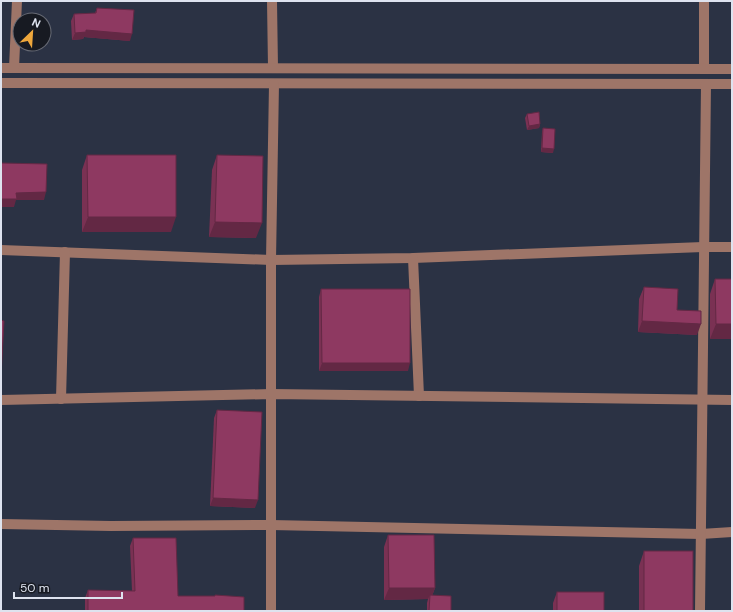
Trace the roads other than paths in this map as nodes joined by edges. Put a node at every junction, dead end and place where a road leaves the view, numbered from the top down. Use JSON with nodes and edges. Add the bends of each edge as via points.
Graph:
{"nodes":[{"id":1,"x":17,"y":1,"type":"edge"},
{"id":2,"x":272,"y":1,"type":"edge"},
{"id":3,"x":704,"y":1,"type":"edge"},
{"id":4,"x":1,"y":68,"type":"edge"},
{"id":5,"x":14,"y":68,"type":"junction"},
{"id":6,"x":273,"y":68,"type":"junction"},
{"id":7,"x":704,"y":69,"type":"junction"},
{"id":8,"x":732,"y":69,"type":"edge"},
{"id":9,"x":1,"y":83,"type":"edge"},
{"id":10,"x":274,"y":84,"type":"junction"},
{"id":11,"x":706,"y":84,"type":"junction"},
{"id":12,"x":732,"y":84,"type":"edge"},
{"id":13,"x":703,"y":247,"type":"junction"},
{"id":14,"x":732,"y":247,"type":"edge"},
{"id":15,"x":1,"y":250,"type":"edge"},
{"id":16,"x":65,"y":252,"type":"junction"},
{"id":17,"x":413,"y":258,"type":"junction"},
{"id":18,"x":271,"y":260,"type":"junction"},
{"id":19,"x":271,"y":394,"type":"junction"},
{"id":20,"x":419,"y":396,"type":"junction"},
{"id":21,"x":61,"y":398,"type":"junction"},
{"id":22,"x":1,"y":400,"type":"edge"},
{"id":23,"x":703,"y":400,"type":"junction"},
{"id":24,"x":732,"y":400,"type":"edge"},
{"id":25,"x":1,"y":524,"type":"edge"},
{"id":26,"x":271,"y":525,"type":"junction"},
{"id":27,"x":732,"y":532,"type":"edge"},
{"id":28,"x":701,"y":534,"type":"junction"},
{"id":29,"x":271,"y":611,"type":"edge"},
{"id":30,"x":700,"y":611,"type":"edge"}],
"edges":[{"from":1,"to":5,"type":"street"},
{"from":2,"to":6,"type":"street"},
{"from":3,"to":7,"type":"street"},
{"from":4,"to":5,"type":"street"},
{"from":5,"to":6,"type":"street"},
{"from":6,"to":7,"type":"street"},
{"from":7,"to":8,"type":"street"},
{"from":9,"to":10,"type":"street"},
{"from":10,"to":11,"type":"street"},
{"from":10,"to":18,"type":"street"},
{"from":11,"to":12,"type":"street"},
{"from":11,"to":13,"type":"street"},
{"from":13,"to":14,"type":"street"},
{"from":13,"to":17,"type":"street"},
{"from":13,"to":23,"type":"street"},
{"from":15,"to":16,"type":"street"},
{"from":16,"to":18,"type":"street"},
{"from":16,"to":21,"type":"street"},
{"from":17,"to":18,"type":"street"},
{"from":17,"to":20,"type":"street"},
{"from":18,"to":19,"type":"street"},
{"from":19,"to":20,"type":"street"},
{"from":19,"to":21,"type":"street"},
{"from":19,"to":26,"type":"street"},
{"from":20,"to":23,"type":"street"},
{"from":21,"to":22,"type":"street"},
{"from":23,"to":24,"type":"street"},
{"from":23,"to":28,"type":"street"},
{"from":25,"to":26,"type":"street"},
{"from":26,"to":28,"type":"street"},
{"from":26,"to":29,"type":"street"},
{"from":27,"to":28,"type":"street"},
{"from":28,"to":30,"type":"street"}]}
